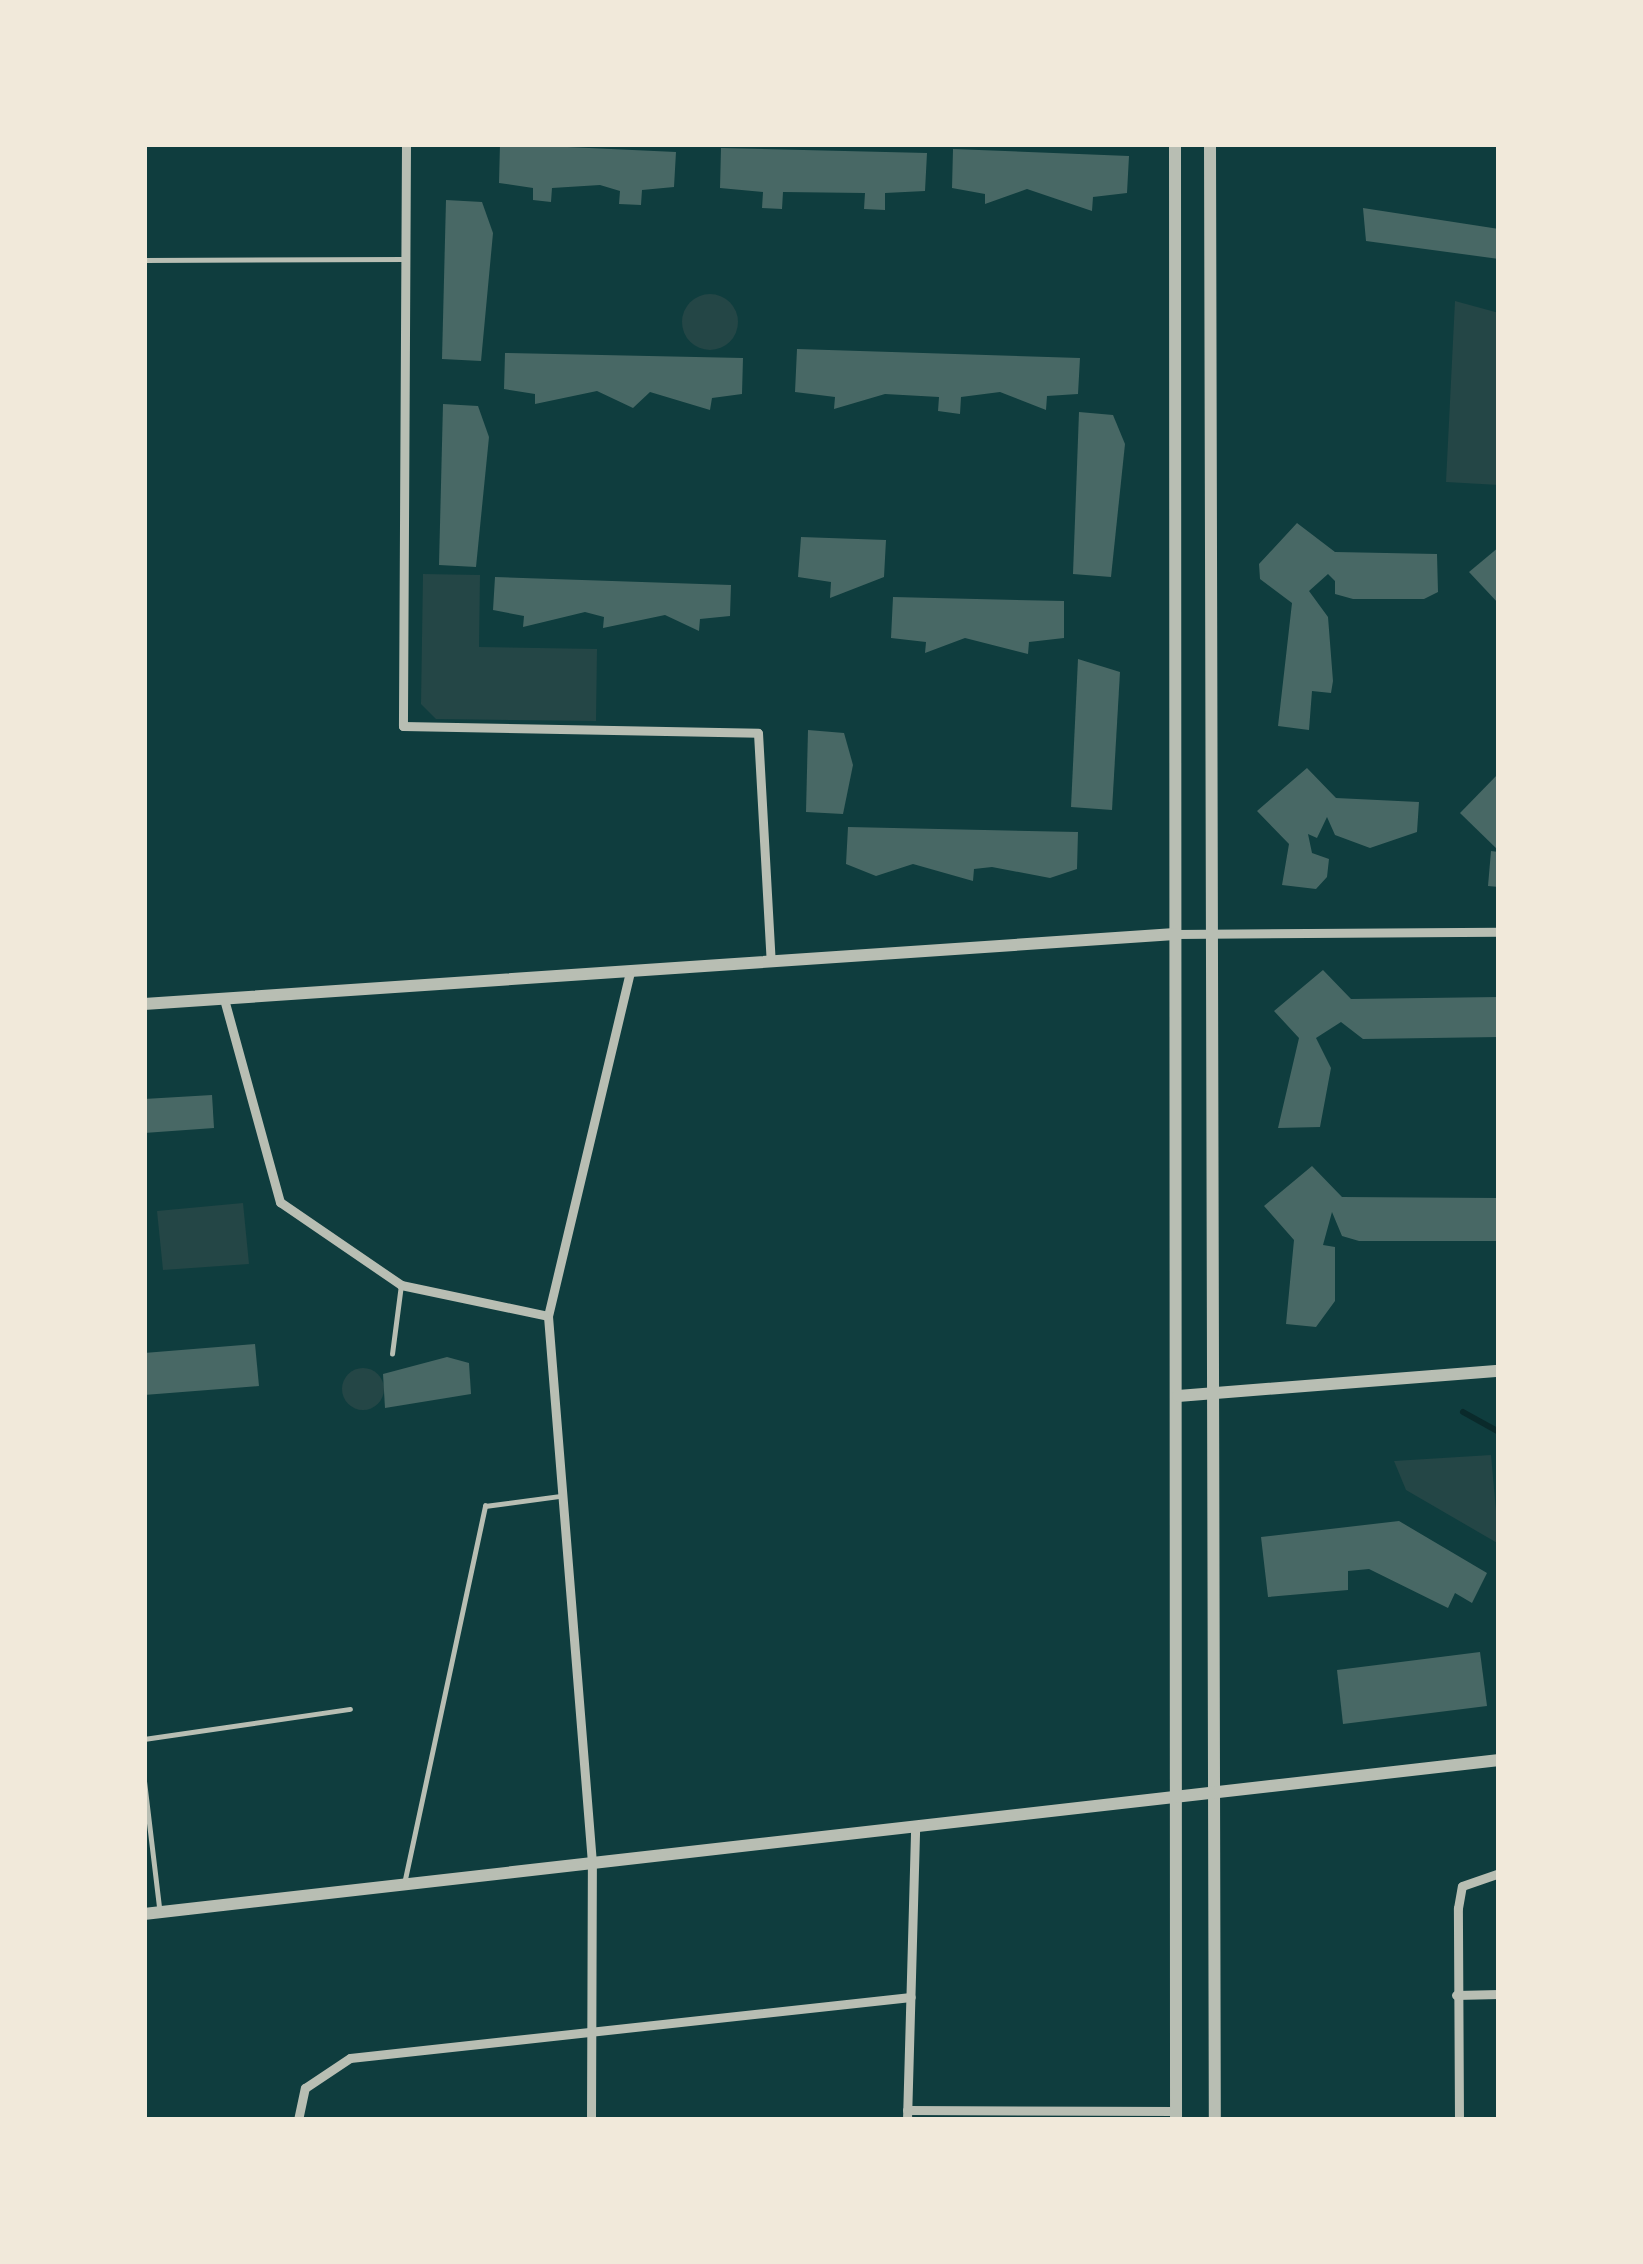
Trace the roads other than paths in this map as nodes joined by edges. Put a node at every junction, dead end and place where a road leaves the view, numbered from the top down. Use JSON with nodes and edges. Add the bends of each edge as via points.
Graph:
{"nodes":[{"id":1,"x":406,"y":144,"type":"edge"},
{"id":2,"x":1175,"y":144,"type":"edge"},
{"id":3,"x":1210,"y":144,"type":"edge"},
{"id":4,"x":405,"y":259,"type":"junction"},
{"id":5,"x":144,"y":260,"type":"edge"},
{"id":6,"x":1499,"y":932,"type":"edge"},
{"id":7,"x":1175,"y":934,"type":"junction"},
{"id":8,"x":1218,"y":934,"type":"junction"},
{"id":9,"x":771,"y":962,"type":"junction"},
{"id":10,"x":630,"y":972,"type":"junction"},
{"id":11,"x":224,"y":999,"type":"junction"},
{"id":12,"x":144,"y":1004,"type":"edge"},
{"id":13,"x":401,"y":1285,"type":"junction"},
{"id":14,"x":548,"y":1316,"type":"junction"},
{"id":15,"x":392,"y":1354,"type":"dead end"},
{"id":16,"x":1499,"y":1371,"type":"edge"},
{"id":17,"x":1178,"y":1396,"type":"junction"},
{"id":18,"x":1213,"y":1397,"type":"junction"},
{"id":19,"x":562,"y":1496,"type":"junction"},
{"id":20,"x":350,"y":1708,"type":"dead end"},
{"id":21,"x":144,"y":1738,"type":"edge"},
{"id":22,"x":1499,"y":1760,"type":"edge"},
{"id":23,"x":144,"y":1777,"type":"edge"},
{"id":24,"x":1222,"y":1794,"type":"junction"},
{"id":25,"x":1179,"y":1799,"type":"junction"},
{"id":26,"x":915,"y":1822,"type":"junction"},
{"id":27,"x":592,"y":1863,"type":"junction"},
{"id":28,"x":1499,"y":1873,"type":"edge"},
{"id":29,"x":404,"y":1884,"type":"junction"},
{"id":30,"x":160,"y":1912,"type":"junction"},
{"id":31,"x":144,"y":1913,"type":"edge"},
{"id":32,"x":1499,"y":1994,"type":"edge"},
{"id":33,"x":1456,"y":1995,"type":"junction"},
{"id":34,"x":910,"y":1997,"type":"junction"},
{"id":35,"x":591,"y":2032,"type":"junction"},
{"id":36,"x":907,"y":2115,"type":"edge"},
{"id":37,"x":1176,"y":2116,"type":"edge"},
{"id":38,"x":298,"y":2120,"type":"edge"},
{"id":39,"x":591,"y":2120,"type":"edge"},
{"id":40,"x":1215,"y":2120,"type":"edge"},
{"id":41,"x":1459,"y":2120,"type":"edge"}],
"edges":[{"from":1,"to":4,"type":"street"},
{"from":2,"to":7,"type":"street"},
{"from":3,"to":8,"type":"street"},
{"from":4,"to":5,"type":"lane"},
{"from":4,"to":9,"type":"street","via":[[403,726],[758,734]]},
{"from":6,"to":8,"type":"street"},
{"from":7,"to":8,"type":"street"},
{"from":7,"to":9,"type":"street"},
{"from":7,"to":17,"type":"street"},
{"from":8,"to":18,"type":"street"},
{"from":9,"to":10,"type":"street"},
{"from":10,"to":11,"type":"street"},
{"from":10,"to":14,"type":"street"},
{"from":11,"to":12,"type":"street"},
{"from":11,"to":13,"type":"street","via":[[280,1202]]},
{"from":13,"to":14,"type":"street"},
{"from":13,"to":15,"type":"lane"},
{"from":14,"to":19,"type":"street"},
{"from":16,"to":18,"type":"street"},
{"from":17,"to":18,"type":"street"},
{"from":17,"to":25,"type":"street"},
{"from":18,"to":24,"type":"street"},
{"from":19,"to":27,"type":"street"},
{"from":19,"to":29,"type":"lane","via":[[485,1506]]},
{"from":20,"to":21,"type":"lane"},
{"from":22,"to":24,"type":"street"},
{"from":23,"to":30,"type":"lane"},
{"from":24,"to":25,"type":"street"},
{"from":24,"to":40,"type":"street"},
{"from":25,"to":26,"type":"street"},
{"from":25,"to":37,"type":"street"},
{"from":26,"to":27,"type":"street"},
{"from":26,"to":34,"type":"street"},
{"from":27,"to":29,"type":"street"},
{"from":27,"to":35,"type":"street"},
{"from":28,"to":33,"type":"street","via":[[1462,1886]]},
{"from":29,"to":30,"type":"street"},
{"from":30,"to":31,"type":"street"},
{"from":32,"to":33,"type":"street"},
{"from":33,"to":41,"type":"street"},
{"from":34,"to":35,"type":"street"},
{"from":34,"to":36,"type":"street"},
{"from":35,"to":38,"type":"street","via":[[350,2058],[305,2088]]},
{"from":35,"to":39,"type":"street"},
{"from":36,"to":37,"type":"street"}]}
